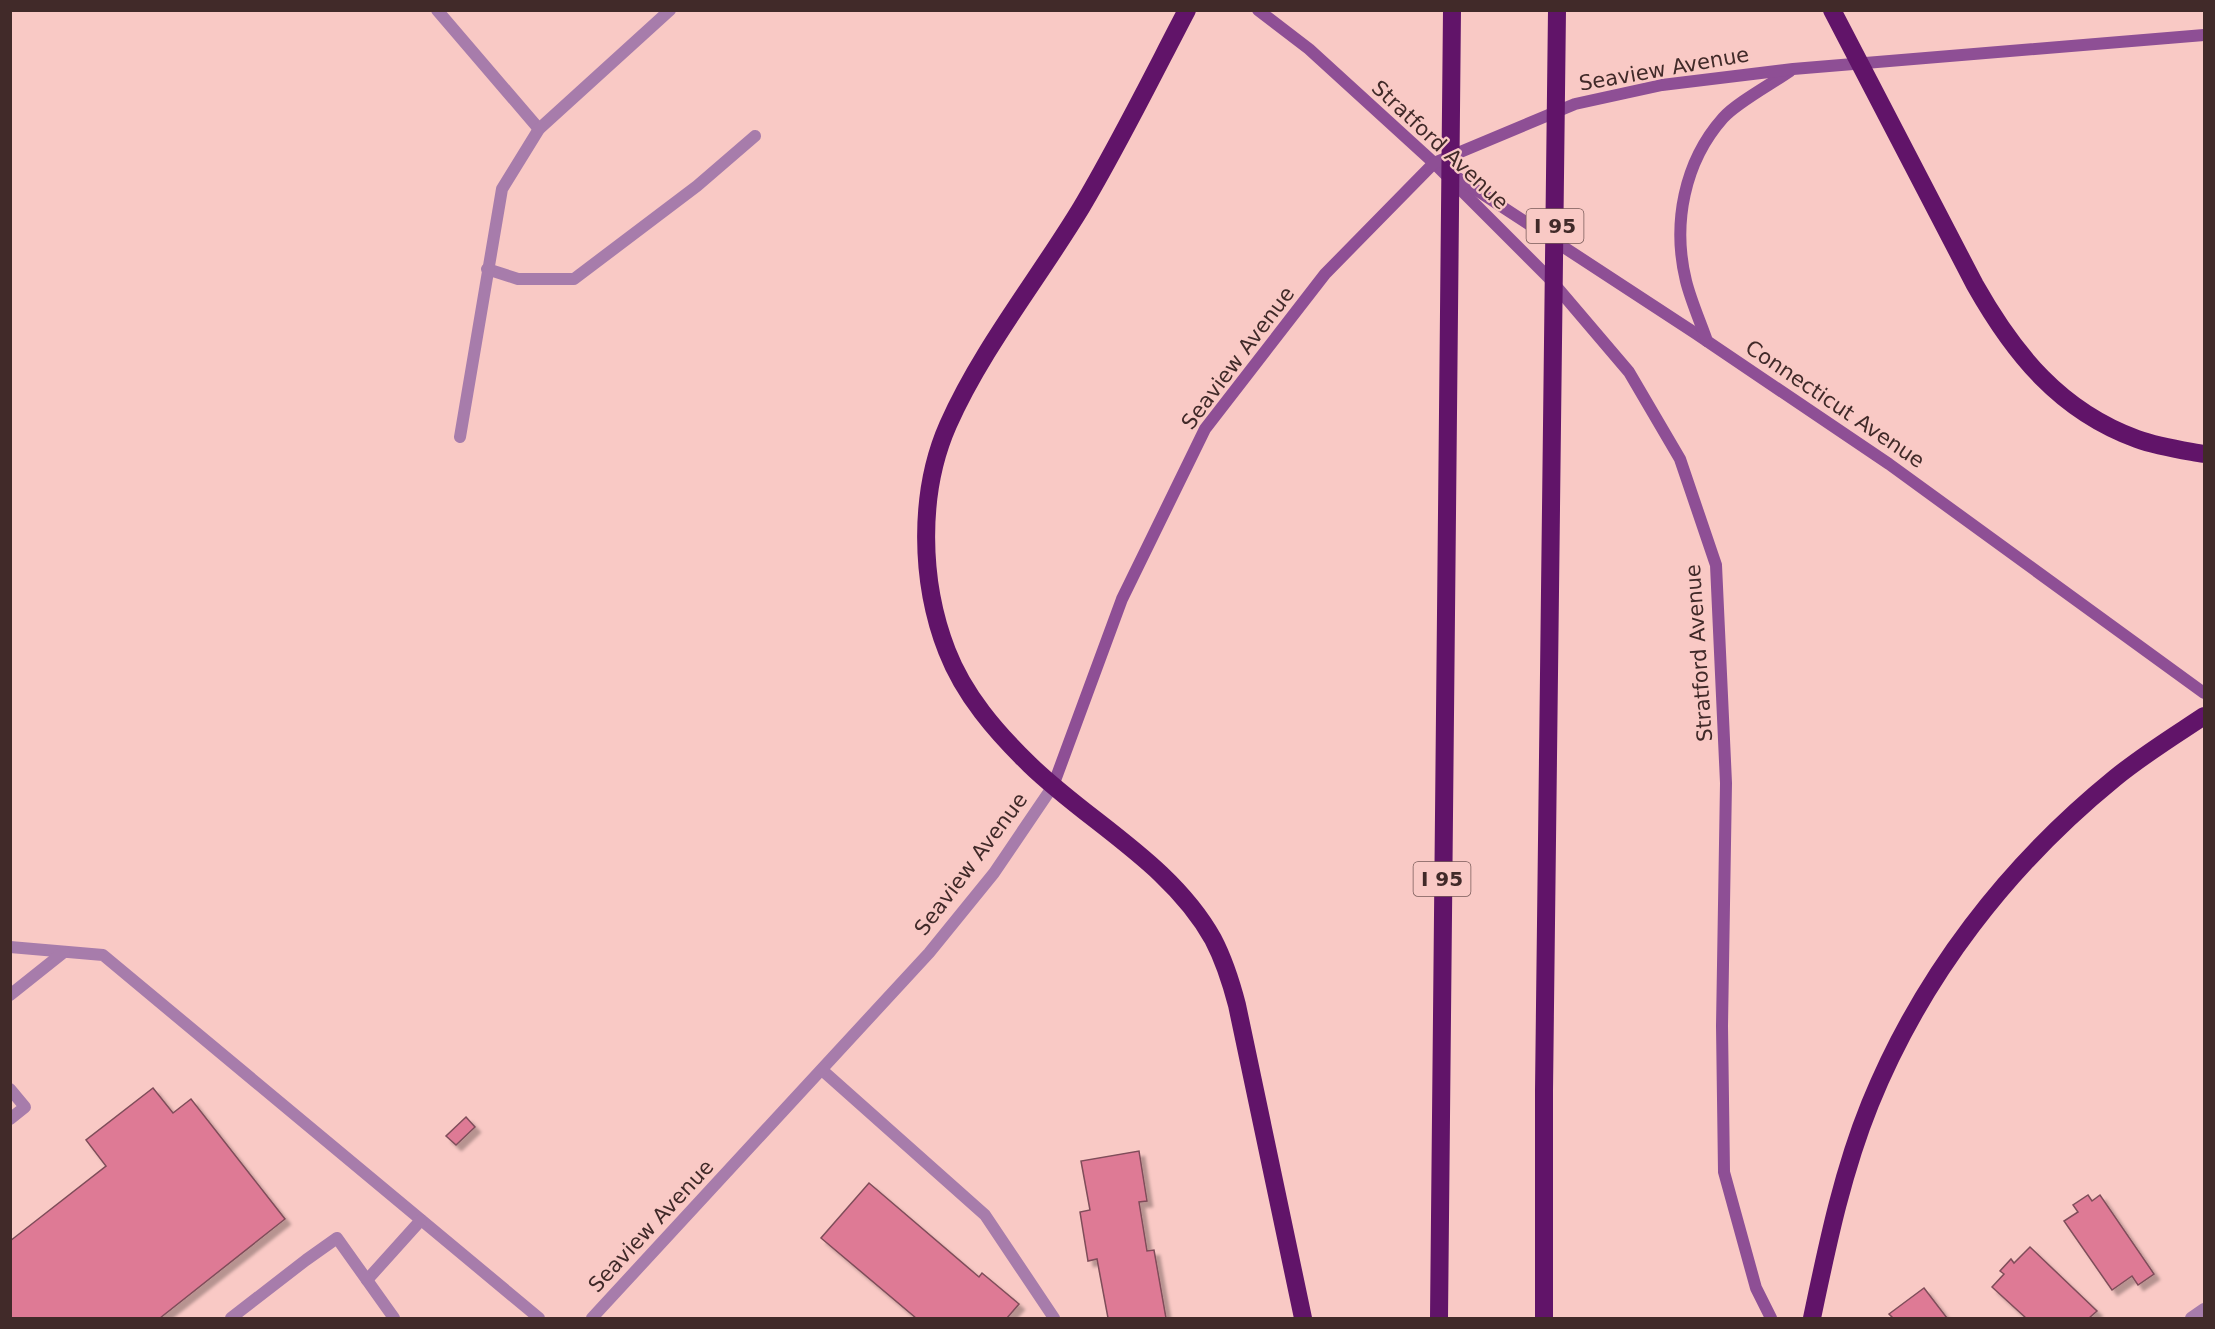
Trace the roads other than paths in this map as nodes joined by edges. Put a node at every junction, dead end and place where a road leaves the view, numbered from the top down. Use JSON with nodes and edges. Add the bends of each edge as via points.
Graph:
{"nodes":[{"id":1,"x":437,"y":10,"type":"edge"},
{"id":2,"x":670,"y":10,"type":"edge"},
{"id":3,"x":1187,"y":10,"type":"edge"},
{"id":4,"x":1258,"y":10,"type":"edge"},
{"id":5,"x":1452,"y":10,"type":"edge"},
{"id":6,"x":1557,"y":10,"type":"edge"},
{"id":7,"x":1832,"y":10,"type":"edge"},
{"id":8,"x":2205,"y":35,"type":"edge"},
{"id":9,"x":1793,"y":69,"type":"junction"},
{"id":10,"x":539,"y":129,"type":"junction"},
{"id":11,"x":755,"y":136,"type":"dead end"},
{"id":12,"x":1434,"y":163,"type":"junction"},
{"id":13,"x":487,"y":269,"type":"junction"},
{"id":14,"x":1707,"y":341,"type":"junction"},
{"id":15,"x":460,"y":437,"type":"dead end"},
{"id":16,"x":2205,"y":454,"type":"edge"},
{"id":17,"x":2205,"y":693,"type":"edge"},
{"id":18,"x":2205,"y":716,"type":"edge"},
{"id":19,"x":1053,"y":786,"type":"junction"},
{"id":20,"x":10,"y":947,"type":"edge"},
{"id":21,"x":64,"y":952,"type":"junction"},
{"id":22,"x":10,"y":995,"type":"edge"},
{"id":23,"x":822,"y":1070,"type":"junction"},
{"id":24,"x":10,"y":1089,"type":"edge"},
{"id":25,"x":10,"y":1119,"type":"edge"},
{"id":26,"x":421,"y":1220,"type":"junction"},
{"id":27,"x":367,"y":1280,"type":"junction"},
{"id":28,"x":2205,"y":1309,"type":"edge"},
{"id":29,"x":231,"y":1318,"type":"edge"},
{"id":30,"x":394,"y":1318,"type":"edge"},
{"id":31,"x":539,"y":1318,"type":"edge"},
{"id":32,"x":592,"y":1318,"type":"edge"},
{"id":33,"x":1054,"y":1318,"type":"edge"},
{"id":34,"x":1303,"y":1318,"type":"edge"},
{"id":35,"x":1439,"y":1318,"type":"edge"},
{"id":36,"x":1544,"y":1318,"type":"edge"},
{"id":37,"x":1771,"y":1318,"type":"edge"},
{"id":38,"x":1812,"y":1318,"type":"edge"},
{"id":39,"x":2191,"y":1318,"type":"edge"}],
"edges":[{"from":1,"to":10,"type":"street"},
{"from":2,"to":10,"type":"street"},
{"from":3,"to":19,"type":"highway","via":[[1080,208],[960,401],[938,453],[931,484],[928,566],[947,651],[987,719]]},
{"from":4,"to":12,"type":"main road","name":"Stratford Avenue","via":[[1309,49]]},
{"from":5,"to":35,"type":"highway","number":"I 95"},
{"from":6,"to":36,"type":"highway","number":"I 95"},
{"from":7,"to":16,"type":"highway","via":[[1995,320],[2017,350],[2041,377],[2103,422],[2137,439]]},
{"from":8,"to":9,"type":"main road","name":"Seaview Avenue"},
{"from":9,"to":12,"type":"main road","name":"Seaview Avenue","via":[[1662,85],[1575,104]]},
{"from":9,"to":14,"type":"main road","via":[[1724,117],[1703,145],[1684,188],[1680,229],[1685,280]]},
{"from":10,"to":13,"type":"street","via":[[502,189]]},
{"from":11,"to":13,"type":"street","via":[[574,279],[518,279]]},
{"from":12,"to":14,"type":"main road","name":"Connecticut Avenue"},
{"from":12,"to":19,"type":"main road","name":"Seaview Avenue","via":[[1325,274],[1205,429],[1122,599]]},
{"from":12,"to":37,"type":"main road","name":"Stratford Avenue","via":[[1550,278],[1629,372],[1680,459],[1716,565],[1726,783],[1724,1172],[1756,1288]]},
{"from":13,"to":15,"type":"street"},
{"from":14,"to":17,"type":"main road","name":"Connecticut Avenue","via":[[1889,464]]},
{"from":18,"to":38,"type":"highway","via":[[2117,776],[2069,817],[1994,897],[1937,975],[1870,1105],[1838,1203]]},
{"from":19,"to":23,"type":"street","name":"Seaview Avenue","via":[[994,873],[929,953]]},
{"from":19,"to":34,"type":"highway","via":[[1177,889],[1213,939],[1237,1005]]},
{"from":20,"to":21,"type":"street"},
{"from":21,"to":22,"type":"street"},
{"from":21,"to":26,"type":"street","via":[[103,955]]},
{"from":23,"to":32,"type":"street","name":"Seaview Avenue"},
{"from":23,"to":33,"type":"street","via":[[985,1215]]},
{"from":24,"to":25,"type":"street","via":[[25,1107]]},
{"from":26,"to":27,"type":"street"},
{"from":26,"to":31,"type":"street"},
{"from":27,"to":29,"type":"street","via":[[337,1239]]},
{"from":27,"to":30,"type":"street"},
{"from":28,"to":39,"type":"street"}]}
